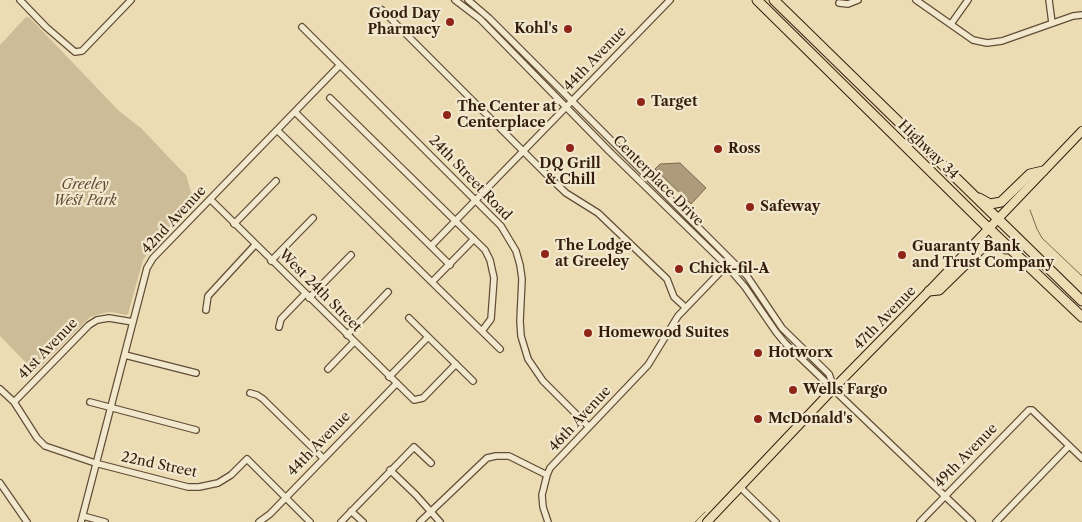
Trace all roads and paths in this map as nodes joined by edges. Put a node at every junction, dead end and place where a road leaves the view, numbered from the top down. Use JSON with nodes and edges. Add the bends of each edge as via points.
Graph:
{"nodes":[{"id":1,"x":20,"y":0,"type":"edge"},
{"id":2,"x":131,"y":0,"type":"edge"},
{"id":3,"x":455,"y":0,"type":"edge"},
{"id":4,"x":468,"y":0,"type":"edge"},
{"id":5,"x":670,"y":0,"type":"edge"},
{"id":6,"x":757,"y":0,"type":"edge"},
{"id":7,"x":774,"y":0,"type":"edge"},
{"id":8,"x":858,"y":0,"type":"edge"},
{"id":9,"x":916,"y":0,"type":"edge"},
{"id":10,"x":968,"y":0,"type":"edge"},
{"id":11,"x":1049,"y":0,"type":"edge"},
{"id":12,"x":839,"y":3,"type":"dead end"},
{"id":13,"x":382,"y":10,"type":"dead end"},
{"id":14,"x":1082,"y":15,"type":"edge"},
{"id":15,"x":1052,"y":23,"type":"junction"},
{"id":16,"x":951,"y":24,"type":"junction"},
{"id":17,"x":302,"y":27,"type":"dead end"},
{"id":18,"x":340,"y":65,"type":"junction"},
{"id":19,"x":330,"y":98,"type":"dead end"},
{"id":20,"x":571,"y":101,"type":"junction"},
{"id":21,"x":566,"y":106,"type":"junction"},
{"id":22,"x":295,"y":112,"type":"junction"},
{"id":23,"x":277,"y":130,"type":"junction"},
{"id":24,"x":1082,"y":132,"type":"edge"},
{"id":25,"x":523,"y":151,"type":"junction"},
{"id":26,"x":1043,"y":171,"type":"junction"},
{"id":27,"x":950,"y":173,"type":"junction"},
{"id":28,"x":276,"y":181,"type":"dead end"},
{"id":29,"x":210,"y":199,"type":"junction"},
{"id":30,"x":475,"y":200,"type":"junction"},
{"id":31,"x":313,"y":218,"type":"dead end"},
{"id":32,"x":456,"y":220,"type":"junction"},
{"id":33,"x":997,"y":220,"type":"junction"},
{"id":34,"x":234,"y":224,"type":"junction"},
{"id":35,"x":183,"y":228,"type":"junction"},
{"id":36,"x":989,"y":228,"type":"junction"},
{"id":37,"x":189,"y":234,"type":"dead end"},
{"id":38,"x":474,"y":239,"type":"junction"},
{"id":39,"x":256,"y":245,"type":"junction"},
{"id":40,"x":431,"y":246,"type":"junction"},
{"id":41,"x":351,"y":255,"type":"dead end"},
{"id":42,"x":732,"y":260,"type":"junction"},
{"id":43,"x":272,"y":261,"type":"junction"},
{"id":44,"x":450,"y":264,"type":"junction"},
{"id":45,"x":726,"y":265,"type":"junction"},
{"id":46,"x":432,"y":282,"type":"junction"},
{"id":47,"x":1052,"y":288,"type":"junction"},
{"id":48,"x":142,"y":289,"type":"junction"},
{"id":49,"x":150,"y":290,"type":"dead end"},
{"id":50,"x":929,"y":291,"type":"junction"},
{"id":51,"x":388,"y":292,"type":"dead end"},
{"id":52,"x":307,"y":296,"type":"junction"},
{"id":53,"x":1082,"y":301,"type":"edge"},
{"id":54,"x":685,"y":308,"type":"junction"},
{"id":55,"x":206,"y":310,"type":"dead end"},
{"id":56,"x":1082,"y":317,"type":"edge"},
{"id":57,"x":409,"y":318,"type":"dead end"},
{"id":58,"x":133,"y":322,"type":"junction"},
{"id":59,"x":278,"y":327,"type":"dead end"},
{"id":60,"x":482,"y":331,"type":"junction"},
{"id":61,"x":347,"y":335,"type":"junction"},
{"id":62,"x":428,"y":337,"type":"junction"},
{"id":63,"x":354,"y":342,"type":"junction"},
{"id":64,"x":500,"y":349,"type":"dead end"},
{"id":65,"x":125,"y":355,"type":"junction"},
{"id":66,"x":456,"y":364,"type":"junction"},
{"id":67,"x":328,"y":369,"type":"dead end"},
{"id":68,"x":196,"y":373,"type":"dead end"},
{"id":69,"x":389,"y":376,"type":"junction"},
{"id":70,"x":473,"y":382,"type":"dead end"},
{"id":71,"x":396,"y":383,"type":"junction"},
{"id":72,"x":834,"y":388,"type":"junction"},
{"id":73,"x":0,"y":389,"type":"edge"},
{"id":74,"x":250,"y":394,"type":"dead end"},
{"id":75,"x":14,"y":402,"type":"junction"},
{"id":76,"x":90,"y":402,"type":"dead end"},
{"id":77,"x":110,"y":408,"type":"junction"},
{"id":78,"x":589,"y":427,"type":"junction"},
{"id":79,"x":196,"y":430,"type":"dead end"},
{"id":80,"x":1069,"y":446,"type":"junction"},
{"id":81,"x":323,"y":458,"type":"junction"},
{"id":82,"x":1082,"y":458,"type":"edge"},
{"id":83,"x":95,"y":463,"type":"junction"},
{"id":84,"x":431,"y":463,"type":"dead end"},
{"id":85,"x":390,"y":470,"type":"junction"},
{"id":86,"x":547,"y":475,"type":"junction"},
{"id":87,"x":0,"y":482,"type":"edge"},
{"id":88,"x":740,"y":487,"type":"junction"},
{"id":89,"x":945,"y":496,"type":"junction"},
{"id":90,"x":285,"y":498,"type":"junction"},
{"id":91,"x":351,"y":511,"type":"junction"},
{"id":92,"x":431,"y":512,"type":"junction"},
{"id":93,"x":82,"y":519,"type":"edge"},
{"id":94,"x":27,"y":522,"type":"edge"},
{"id":95,"x":105,"y":522,"type":"edge"},
{"id":96,"x":259,"y":522,"type":"edge"},
{"id":97,"x":310,"y":522,"type":"edge"},
{"id":98,"x":341,"y":522,"type":"edge"},
{"id":99,"x":363,"y":522,"type":"edge"},
{"id":100,"x":420,"y":522,"type":"edge"},
{"id":101,"x":440,"y":522,"type":"edge"},
{"id":102,"x":548,"y":522,"type":"edge"},
{"id":103,"x":707,"y":522,"type":"edge"},
{"id":104,"x":776,"y":522,"type":"edge"},
{"id":105,"x":920,"y":522,"type":"edge"},
{"id":106,"x":972,"y":522,"type":"edge"},
{"id":107,"x":996,"y":522,"type":"edge"}],
"edges":[{"from":1,"to":2,"type":"street","via":[[75,52],[82,51]]},
{"from":3,"to":21,"type":"street","name":"Centerplace Drive","via":[[480,19]]},
{"from":4,"to":20,"type":"street","name":"Centerplace Drive"},
{"from":5,"to":20,"type":"street","name":"44th Avenue"},
{"from":6,"to":36,"type":"highway","name":"Highway 34"},
{"from":7,"to":27,"type":"highway","name":"Highway 34"},
{"from":8,"to":12,"type":"street"},
{"from":9,"to":16,"type":"street"},
{"from":10,"to":16,"type":"street"},
{"from":11,"to":15,"type":"street"},
{"from":13,"to":25,"type":"street"},
{"from":14,"to":15,"type":"street"},
{"from":15,"to":16,"type":"street","via":[[987,43],[973,40]]},
{"from":17,"to":18,"type":"street","name":"24th Street Road"},
{"from":18,"to":22,"type":"street","name":"42nd Avenue"},
{"from":18,"to":30,"type":"street","name":"24th Street Road"},
{"from":19,"to":32,"type":"street"},
{"from":20,"to":21,"type":"street","name":"44th Avenue"},
{"from":20,"to":42,"type":"street","name":"Centerplace Drive"},
{"from":21,"to":25,"type":"street","name":"44th Avenue"},
{"from":21,"to":45,"type":"street","name":"Centerplace Drive"},
{"from":22,"to":23,"type":"street","name":"42nd Avenue"},
{"from":22,"to":40,"type":"street"},
{"from":23,"to":29,"type":"street","name":"42nd Avenue"},
{"from":23,"to":46,"type":"street"},
{"from":24,"to":26,"type":"main road","name":"47th Avenue"},
{"from":25,"to":30,"type":"street","name":"44th Avenue"},
{"from":25,"to":54,"type":"street","via":[[566,193],[598,213],[667,279],[674,297]]},
{"from":26,"to":27,"type":"highway","via":[[1030,174],[1001,202],[990,204]]},
{"from":26,"to":33,"type":"main road","name":"47th Avenue"},
{"from":27,"to":33,"type":"highway","name":"Highway 34"},
{"from":28,"to":34,"type":"street"},
{"from":29,"to":34,"type":"street","name":"West 24th Street"},
{"from":29,"to":35,"type":"street","name":"42nd Avenue"},
{"from":30,"to":32,"type":"street","name":"44th Avenue"},
{"from":30,"to":78,"type":"street","name":"24th Street Road","via":[[501,226],[516,251],[522,279],[521,336],[528,359],[543,381]]},
{"from":31,"to":43,"type":"street"},
{"from":32,"to":38,"type":"street"},
{"from":32,"to":40,"type":"street","name":"44th Avenue"},
{"from":33,"to":36,"type":"main road","name":"47th Avenue"},
{"from":33,"to":53,"type":"highway","name":"Highway 34"},
{"from":34,"to":39,"type":"street","name":"West 24th Street"},
{"from":35,"to":37,"type":"street"},
{"from":35,"to":48,"type":"street","name":"42nd Avenue","via":[[153,258]]},
{"from":36,"to":47,"type":"highway","name":"Highway 34"},
{"from":36,"to":50,"type":"main road","name":"47th Avenue"},
{"from":38,"to":44,"type":"street"},
{"from":38,"to":60,"type":"street","via":[[490,260],[494,278],[491,318]]},
{"from":39,"to":43,"type":"street","name":"West 24th Street"},
{"from":39,"to":55,"type":"street","via":[[208,296]]},
{"from":40,"to":44,"type":"street"},
{"from":41,"to":52,"type":"street"},
{"from":42,"to":45,"type":"street","name":"46th Avenue"},
{"from":42,"to":72,"type":"street","name":"Centerplace Drive","via":[[747,276],[782,328],[829,374]]},
{"from":43,"to":52,"type":"street","name":"West 24th Street"},
{"from":44,"to":46,"type":"street"},
{"from":45,"to":54,"type":"street","name":"46th Avenue"},
{"from":45,"to":72,"type":"street","name":"Centerplace Drive","via":[[781,337]]},
{"from":46,"to":60,"type":"street"},
{"from":47,"to":50,"type":"highway","via":[[1006,249],[991,243],[982,247],[939,290]]},
{"from":47,"to":56,"type":"highway","name":"Highway 34"},
{"from":48,"to":49,"type":"street"},
{"from":48,"to":58,"type":"street","name":"42nd Avenue"},
{"from":50,"to":72,"type":"main road","name":"47th Avenue"},
{"from":51,"to":61,"type":"street"},
{"from":52,"to":59,"type":"street","via":[[281,319]]},
{"from":52,"to":61,"type":"street","name":"West 24th Street"},
{"from":54,"to":78,"type":"street","name":"46th Avenue","via":[[648,365]]},
{"from":57,"to":62,"type":"street"},
{"from":58,"to":65,"type":"street","name":"42nd Avenue"},
{"from":58,"to":75,"type":"street","name":"41st Avenue","via":[[109,318],[88,325]]},
{"from":60,"to":64,"type":"street"},
{"from":61,"to":63,"type":"street","name":"West 24th Street"},
{"from":62,"to":66,"type":"street"},
{"from":62,"to":69,"type":"street"},
{"from":63,"to":67,"type":"street"},
{"from":63,"to":69,"type":"street","name":"West 24th Street"},
{"from":65,"to":68,"type":"street"},
{"from":65,"to":77,"type":"street","name":"42nd Avenue"},
{"from":66,"to":70,"type":"street"},
{"from":66,"to":71,"type":"street","name":"West 24th Street","via":[[423,398],[414,400]]},
{"from":69,"to":71,"type":"street","name":"West 24th Street"},
{"from":71,"to":81,"type":"street","name":"44th Avenue"},
{"from":72,"to":88,"type":"main road","name":"47th Avenue"},
{"from":72,"to":89,"type":"street","name":"Centerplace Drive"},
{"from":73,"to":75,"type":"street","name":"22nd Street"},
{"from":74,"to":81,"type":"street","via":[[263,400]]},
{"from":75,"to":83,"type":"street","name":"22nd Street","via":[[45,446]]},
{"from":76,"to":77,"type":"street"},
{"from":77,"to":79,"type":"street"},
{"from":77,"to":83,"type":"street","name":"42nd Avenue"},
{"from":78,"to":86,"type":"street","name":"46th Avenue"},
{"from":80,"to":82,"type":"street"},
{"from":80,"to":89,"type":"street","name":"49th Avenue","via":[[1029,410]]},
{"from":80,"to":107,"type":"street"},
{"from":81,"to":90,"type":"street","name":"44th Avenue"},
{"from":83,"to":90,"type":"street","name":"22nd Street","via":[[188,487],[200,487],[218,483],[247,459]]},
{"from":83,"to":93,"type":"street","name":"42nd Avenue"},
{"from":84,"to":85,"type":"street","via":[[414,447]]},
{"from":85,"to":91,"type":"street"},
{"from":85,"to":92,"type":"street"},
{"from":86,"to":92,"type":"street","via":[[509,456],[488,458]]},
{"from":86,"to":102,"type":"street","via":[[542,495]]},
{"from":87,"to":94,"type":"street"},
{"from":88,"to":103,"type":"main road","name":"47th Avenue"},
{"from":88,"to":104,"type":"street"},
{"from":89,"to":105,"type":"street","name":"49th Avenue"},
{"from":89,"to":106,"type":"street","name":"Centerplace Drive"},
{"from":90,"to":96,"type":"street","name":"44th Avenue"},
{"from":90,"to":97,"type":"street","name":"22nd Street"},
{"from":91,"to":98,"type":"street"},
{"from":91,"to":99,"type":"street"},
{"from":92,"to":100,"type":"street"},
{"from":92,"to":101,"type":"street"},
{"from":93,"to":95,"type":"street"}]}
